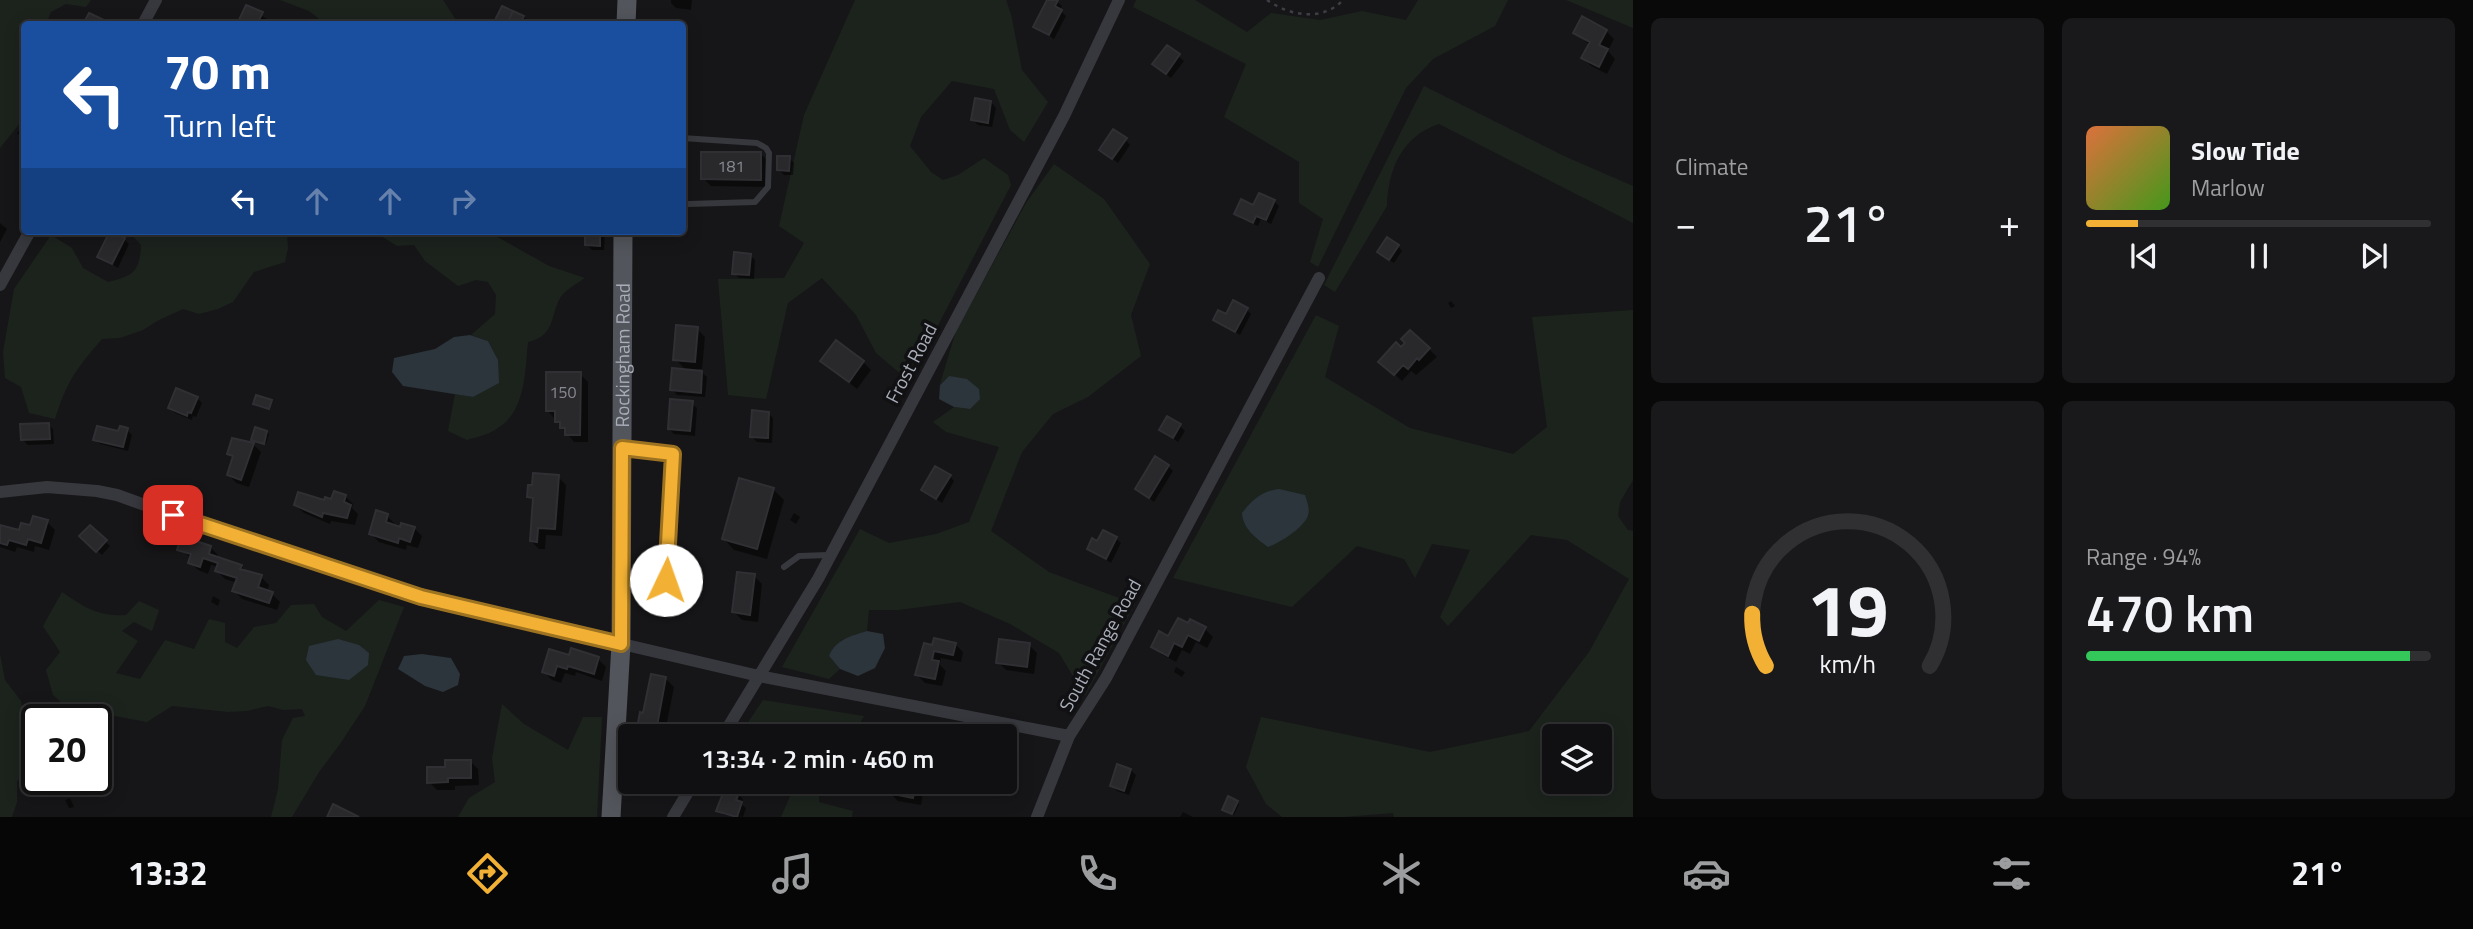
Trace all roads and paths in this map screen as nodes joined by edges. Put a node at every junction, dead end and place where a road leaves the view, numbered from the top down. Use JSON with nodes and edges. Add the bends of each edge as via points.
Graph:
{"nodes":[{"id":1,"x":156,"y":0,"type":"edge"},
{"id":2,"x":627,"y":0,"type":"edge"},
{"id":3,"x":1119,"y":0,"type":"edge"},
{"id":4,"x":1267,"y":0,"type":"edge"},
{"id":5,"x":1343,"y":0,"type":"edge"},
{"id":6,"x":145,"y":21,"type":"edge"},
{"id":7,"x":626,"y":21,"type":"edge"},
{"id":8,"x":686,"y":138,"type":"edge"},
{"id":9,"x":686,"y":203,"type":"edge"},
{"id":10,"x":28,"y":235,"type":"edge"},
{"id":11,"x":623,"y":235,"type":"edge"},
{"id":12,"x":1319,"y":278,"type":"dead end"},
{"id":13,"x":0,"y":285,"type":"edge"},
{"id":14,"x":622,"y":448,"type":"junction"},
{"id":15,"x":0,"y":492,"type":"edge"},
{"id":16,"x":831,"y":555,"type":"junction"},
{"id":17,"x":784,"y":567,"type":"dead end"},
{"id":18,"x":666,"y":580,"type":"dead end"},
{"id":19,"x":621,"y":644,"type":"junction"},
{"id":20,"x":759,"y":676,"type":"junction"},
{"id":21,"x":730,"y":724,"type":"edge"},
{"id":22,"x":1069,"y":736,"type":"junction"},
{"id":23,"x":687,"y":794,"type":"edge"},
{"id":24,"x":611,"y":817,"type":"edge"},
{"id":25,"x":673,"y":817,"type":"edge"},
{"id":26,"x":1037,"y":817,"type":"edge"}],
"edges":[{"from":1,"to":6,"type":"street"},
{"from":2,"to":7,"type":"main road"},
{"from":3,"to":16,"type":"street","name":"Frost Road","via":[[1064,116]]},
{"from":4,"to":5,"type":"path","via":[[1283,10],[1306,15],[1324,12]]},
{"from":8,"to":9,"type":"lane","via":[[757,143],[769,153],[768,187],[755,202]]},
{"from":10,"to":13,"type":"street"},
{"from":11,"to":14,"type":"main road","name":"Rockingham Road"},
{"from":12,"to":22,"type":"street","name":"South Range Road","via":[[1106,678]]},
{"from":14,"to":18,"type":"lane","via":[[673,454]]},
{"from":14,"to":19,"type":"main road","name":"Rockingham Road"},
{"from":15,"to":19,"type":"street","name":"South Range Road","via":[[71,488],[117,495],[421,597]]},
{"from":16,"to":17,"type":"lane","via":[[799,556]]},
{"from":16,"to":20,"type":"street","name":"Frost Road"},
{"from":19,"to":20,"type":"street","name":"South Range Road"},
{"from":19,"to":24,"type":"main road","name":"Rockingham Road"},
{"from":20,"to":21,"type":"street","name":"Frost Road"},
{"from":20,"to":22,"type":"street","name":"South Range Road"},
{"from":22,"to":26,"type":"street"},
{"from":23,"to":25,"type":"street"}]}
